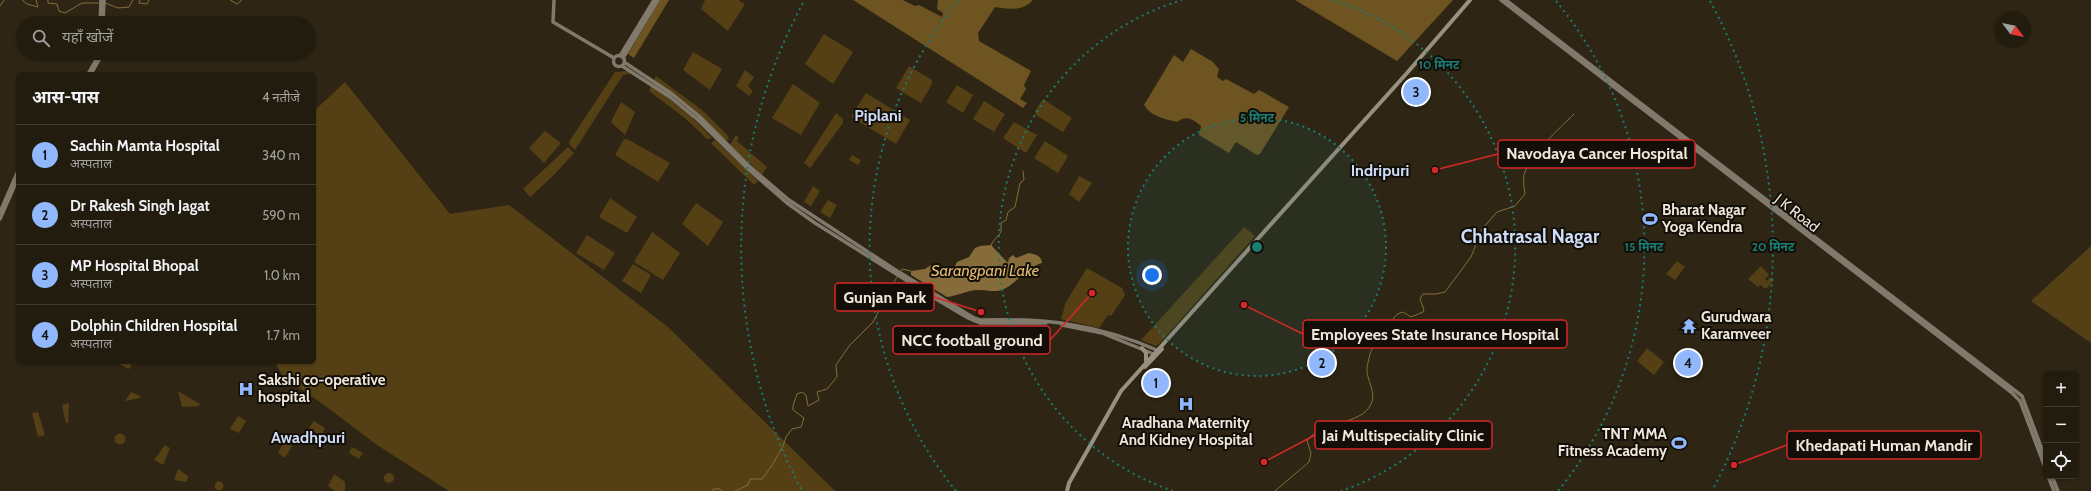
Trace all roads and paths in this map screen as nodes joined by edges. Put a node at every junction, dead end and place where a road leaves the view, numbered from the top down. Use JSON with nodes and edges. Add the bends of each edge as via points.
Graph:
{"nodes":[{"id":1,"x":554,"y":0,"type":"edge"},
{"id":2,"x":654,"y":0,"type":"edge"},
{"id":3,"x":658,"y":0,"type":"edge"},
{"id":4,"x":1471,"y":0,"type":"edge"},
{"id":5,"x":1501,"y":0,"type":"edge"},
{"id":6,"x":1506,"y":0,"type":"edge"},
{"id":7,"x":102,"y":1,"type":"edge"},
{"id":8,"x":102,"y":16,"type":"edge"},
{"id":9,"x":614,"y":58,"type":"junction"},
{"id":10,"x":97,"y":60,"type":"edge"},
{"id":11,"x":99,"y":60,"type":"edge"},
{"id":12,"x":622,"y":60,"type":"junction"},
{"id":13,"x":91,"y":72,"type":"edge"},
{"id":14,"x":91,"y":72,"type":"edge"},
{"id":15,"x":16,"y":176,"type":"edge"},
{"id":16,"x":16,"y":182,"type":"edge"},
{"id":17,"x":1757,"y":195,"type":"junction"},
{"id":18,"x":0,"y":212,"type":"edge"},
{"id":19,"x":0,"y":218,"type":"edge"},
{"id":20,"x":1108,"y":333,"type":"junction"},
{"id":21,"x":1142,"y":348,"type":"junction"},
{"id":22,"x":1159,"y":350,"type":"junction"},
{"id":23,"x":1155,"y":354,"type":"junction"},
{"id":24,"x":1145,"y":363,"type":"junction"},
{"id":25,"x":2021,"y":399,"type":"junction"},
{"id":26,"x":2043,"y":453,"type":"edge"},
{"id":27,"x":2043,"y":461,"type":"edge"},
{"id":28,"x":2050,"y":479,"type":"edge"},
{"id":29,"x":2053,"y":479,"type":"edge"},
{"id":30,"x":2055,"y":490,"type":"edge"},
{"id":31,"x":1069,"y":491,"type":"edge"}],
"edges":[{"from":1,"to":9,"type":"main road","via":[[553,22]]},
{"from":2,"to":12,"type":"main road"},
{"from":3,"to":12,"type":"main road"},
{"from":4,"to":22,"type":"main road"},
{"from":5,"to":17,"type":"main road","name":"J K Road"},
{"from":6,"to":17,"type":"main road","name":"J K Road"},
{"from":7,"to":8,"type":"main road"},
{"from":9,"to":12,"type":"main road"},
{"from":9,"to":12,"type":"main road","via":[[614,65]]},
{"from":10,"to":13,"type":"main road"},
{"from":11,"to":14,"type":"main road"},
{"from":12,"to":20,"type":"main road","via":[[697,119],[747,168],[787,202],[893,271],[977,319],[1054,322]]},
{"from":15,"to":18,"type":"main road"},
{"from":16,"to":19,"type":"main road"},
{"from":17,"to":25,"type":"main road","name":"J K Road"},
{"from":20,"to":21,"type":"main road"},
{"from":20,"to":22,"type":"main road"},
{"from":21,"to":23,"type":"main road"},
{"from":21,"to":24,"type":"main road","via":[[1146,354]]},
{"from":22,"to":23,"type":"main road"},
{"from":23,"to":24,"type":"main road"},
{"from":23,"to":31,"type":"main road","via":[[1124,392]]},
{"from":24,"to":31,"type":"main road","via":[[1121,391],[1070,483]]},
{"from":25,"to":26,"type":"main road"},
{"from":25,"to":27,"type":"main road"},
{"from":28,"to":30,"type":"main road"},
{"from":29,"to":30,"type":"main road"}]}
